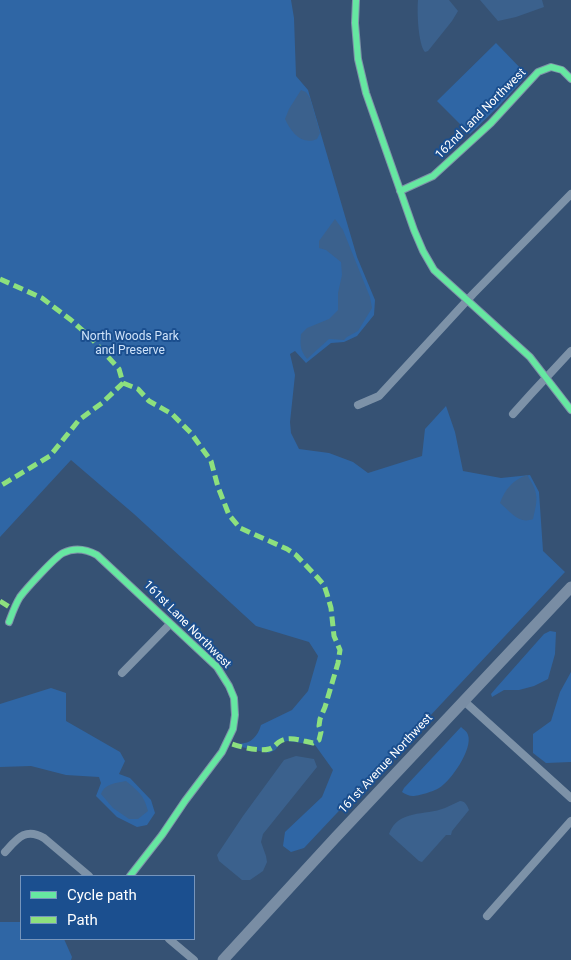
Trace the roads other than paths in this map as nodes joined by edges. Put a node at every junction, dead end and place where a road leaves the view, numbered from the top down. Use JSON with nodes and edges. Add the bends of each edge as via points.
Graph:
{"nodes":[{"id":1,"x":356,"y":0,"type":"edge"},
{"id":2,"x":571,"y":79,"type":"edge"},
{"id":3,"x":400,"y":191,"type":"junction"},
{"id":4,"x":571,"y":194,"type":"edge"},
{"id":5,"x":467,"y":300,"type":"junction"},
{"id":6,"x":571,"y":351,"type":"edge"},
{"id":7,"x":547,"y":378,"type":"junction"},
{"id":8,"x":358,"y":405,"type":"dead end"},
{"id":9,"x":571,"y":410,"type":"edge"},
{"id":10,"x":513,"y":414,"type":"dead end"},
{"id":11,"x":571,"y":587,"type":"edge"},
{"id":12,"x":10,"y":622,"type":"dead end"},
{"id":13,"x":170,"y":624,"type":"junction"},
{"id":14,"x":122,"y":673,"type":"dead end"},
{"id":15,"x":464,"y":701,"type":"junction"},
{"id":16,"x":571,"y":798,"type":"edge"},
{"id":17,"x":571,"y":821,"type":"edge"},
{"id":18,"x":5,"y":852,"type":"dead end"},
{"id":19,"x":88,"y":875,"type":"edge"},
{"id":20,"x":131,"y":875,"type":"edge"},
{"id":21,"x":487,"y":916,"type":"dead end"},
{"id":22,"x":170,"y":940,"type":"edge"},
{"id":23,"x":194,"y":960,"type":"edge"},
{"id":24,"x":223,"y":960,"type":"edge"}],
"edges":[{"from":1,"to":3,"type":"street","via":[[358,59],[366,93]]},
{"from":2,"to":3,"type":"street","name":"162nd Land Northwest","via":[[562,70],[551,67],[538,72],[491,123],[434,176]]},
{"from":3,"to":5,"type":"street","via":[[428,261]]},
{"from":4,"to":5,"type":"street"},
{"from":5,"to":7,"type":"street","via":[[530,357]]},
{"from":5,"to":8,"type":"street","via":[[379,396]]},
{"from":6,"to":7,"type":"street"},
{"from":7,"to":9,"type":"street"},
{"from":7,"to":10,"type":"street"},
{"from":11,"to":15,"type":"main road","name":"161st Avenue Northwest"},
{"from":12,"to":13,"type":"street","name":"161st Lane Northwest","via":[[20,597],[41,574],[62,554],[80,549],[97,554]]},
{"from":13,"to":14,"type":"street"},
{"from":13,"to":20,"type":"street","name":"161st Lane Northwest","via":[[220,671],[229,686],[234,698],[233,729],[222,752]]},
{"from":15,"to":16,"type":"street"},
{"from":15,"to":24,"type":"main road","name":"161st Avenue Northwest"},
{"from":17,"to":21,"type":"street"},
{"from":18,"to":19,"type":"street","via":[[18,838],[29,833],[37,834]]},
{"from":22,"to":23,"type":"street"}]}
